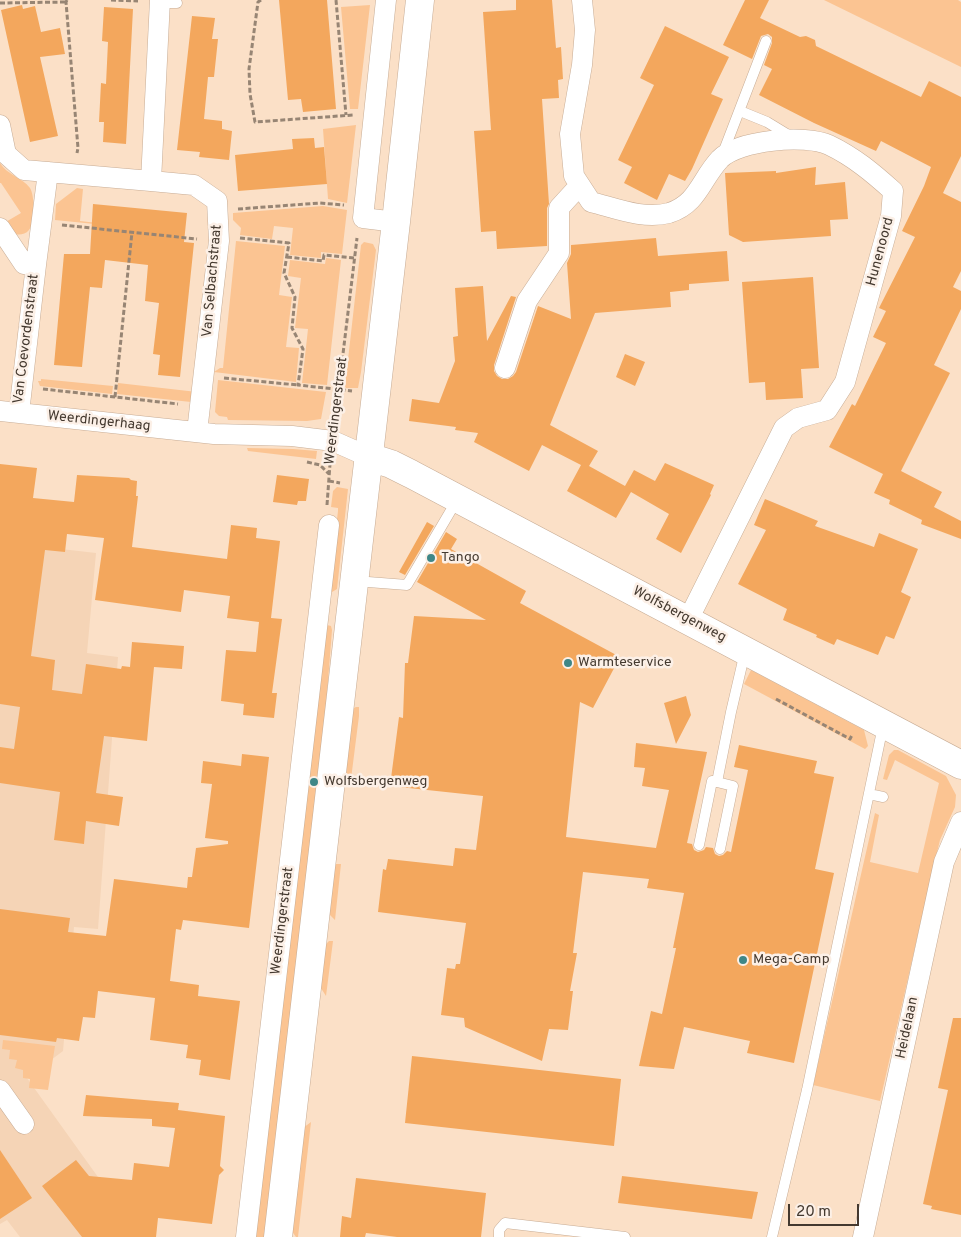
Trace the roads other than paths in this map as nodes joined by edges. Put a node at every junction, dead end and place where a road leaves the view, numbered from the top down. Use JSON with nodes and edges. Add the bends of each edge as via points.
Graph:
{"nodes":[{"id":1,"x":386,"y":0,"type":"edge"},
{"id":2,"x":420,"y":0,"type":"edge"},
{"id":3,"x":582,"y":0,"type":"edge"},
{"id":4,"x":166,"y":2,"type":"edge"},
{"id":5,"x":766,"y":42,"type":"dead end"},
{"id":6,"x":740,"y":111,"type":"junction"},
{"id":7,"x":0,"y":125,"type":"edge"},
{"id":8,"x":796,"y":140,"type":"junction"},
{"id":9,"x":720,"y":159,"type":"junction"},
{"id":10,"x":48,"y":172,"type":"junction"},
{"id":11,"x":151,"y":182,"type":"junction"},
{"id":12,"x":580,"y":185,"type":"junction"},
{"id":13,"x":396,"y":222,"type":"junction"},
{"id":14,"x":0,"y":228,"type":"edge"},
{"id":15,"x":36,"y":265,"type":"junction"},
{"id":16,"x":505,"y":368,"type":"dead end"},
{"id":17,"x":9,"y":412,"type":"edge"},
{"id":18,"x":197,"y":432,"type":"junction"},
{"id":19,"x":368,"y":457,"type":"junction"},
{"id":20,"x":458,"y":499,"type":"junction"},
{"id":21,"x":329,"y":525,"type":"road end"},
{"id":22,"x":353,"y":594,"type":"junction"},
{"id":23,"x":320,"y":605,"type":"junction"},
{"id":24,"x":688,"y":620,"type":"junction"},
{"id":25,"x":745,"y":651,"type":"junction"},
{"id":26,"x":883,"y":725,"type":"junction"},
{"id":27,"x":961,"y":765,"type":"edge"},
{"id":28,"x":717,"y":782,"type":"junction"},
{"id":29,"x":869,"y":794,"type":"junction"},
{"id":30,"x":883,"y":797,"type":"dead end"},
{"id":31,"x":961,"y":822,"type":"edge"},
{"id":32,"x":699,"y":845,"type":"dead end"},
{"id":33,"x":720,"y":850,"type":"dead end"},
{"id":34,"x":0,"y":1090,"type":"edge"},
{"id":35,"x":24,"y":1124,"type":"dead end"},
{"id":36,"x":246,"y":1237,"type":"edge"},
{"id":37,"x":278,"y":1237,"type":"edge"},
{"id":38,"x":499,"y":1237,"type":"edge"},
{"id":39,"x":625,"y":1237,"type":"edge"},
{"id":40,"x":772,"y":1237,"type":"edge"},
{"id":41,"x":862,"y":1237,"type":"edge"}],
"edges":[{"from":1,"to":13,"type":"street","via":[[363,213]]},
{"from":2,"to":13,"type":"main road"},
{"from":3,"to":12,"type":"street","name":"Hunenoord","via":[[585,30],[570,134],[574,176]]},
{"from":4,"to":11,"type":"street"},
{"from":5,"to":6,"type":"lane"},
{"from":6,"to":8,"type":"lane","via":[[767,122]]},
{"from":6,"to":9,"type":"lane"},
{"from":7,"to":10,"type":"street","name":"Van Selbachstraat","via":[[6,154],[24,170]]},
{"from":8,"to":9,"type":"street","name":"Hunenoord","via":[[747,146]]},
{"from":8,"to":24,"type":"street","name":"Hunenoord","via":[[827,144],[866,166],[893,192],[891,216],[845,382],[827,410],[798,418],[784,428]]},
{"from":9,"to":12,"type":"street","name":"Hunenoord","via":[[691,202],[669,213],[645,215],[591,202]]},
{"from":10,"to":11,"type":"street","name":"Van Selbachstraat"},
{"from":10,"to":15,"type":"street","name":"Van Coevordenstraat"},
{"from":11,"to":18,"type":"street","name":"Van Selbachstraat","via":[[194,185],[217,201],[220,238]]},
{"from":12,"to":16,"type":"street","via":[[559,208],[559,253],[528,301]]},
{"from":13,"to":19,"type":"main road"},
{"from":14,"to":15,"type":"street","name":"Van Coevordenstraat","via":[[24,264]]},
{"from":15,"to":17,"type":"street","name":"Van Coevordenstraat","via":[[22,387]]},
{"from":17,"to":18,"type":"street","name":"Weerdingerhaag"},
{"from":18,"to":19,"type":"street","name":"Weerdingerhaag","via":[[333,441]]},
{"from":19,"to":20,"type":"main road","name":"Wolfsbergenweg","via":[[391,464]]},
{"from":19,"to":22,"type":"main road"},
{"from":20,"to":22,"type":"lane","via":[[407,585]]},
{"from":20,"to":24,"type":"main road","name":"Wolfsbergenweg"},
{"from":21,"to":23,"type":"street","name":"Weerdingerstraat"},
{"from":22,"to":23,"type":"street"},
{"from":22,"to":37,"type":"main road"},
{"from":23,"to":36,"type":"street","name":"Weerdingerstraat"},
{"from":24,"to":25,"type":"main road","name":"Wolfsbergenweg"},
{"from":25,"to":26,"type":"main road","name":"Wolfsbergenweg"},
{"from":25,"to":28,"type":"lane"},
{"from":26,"to":27,"type":"main road","name":"Wolfsbergenweg"},
{"from":26,"to":29,"type":"lane"},
{"from":28,"to":32,"type":"lane","via":[[712,781]]},
{"from":28,"to":33,"type":"lane","via":[[733,786]]},
{"from":29,"to":30,"type":"lane"},
{"from":29,"to":40,"type":"lane","via":[[807,1090]]},
{"from":31,"to":41,"type":"street","name":"Heidelaan","via":[[944,862]]},
{"from":34,"to":35,"type":"street"},
{"from":38,"to":39,"type":"lane","via":[[499,1230],[505,1223]]}]}
